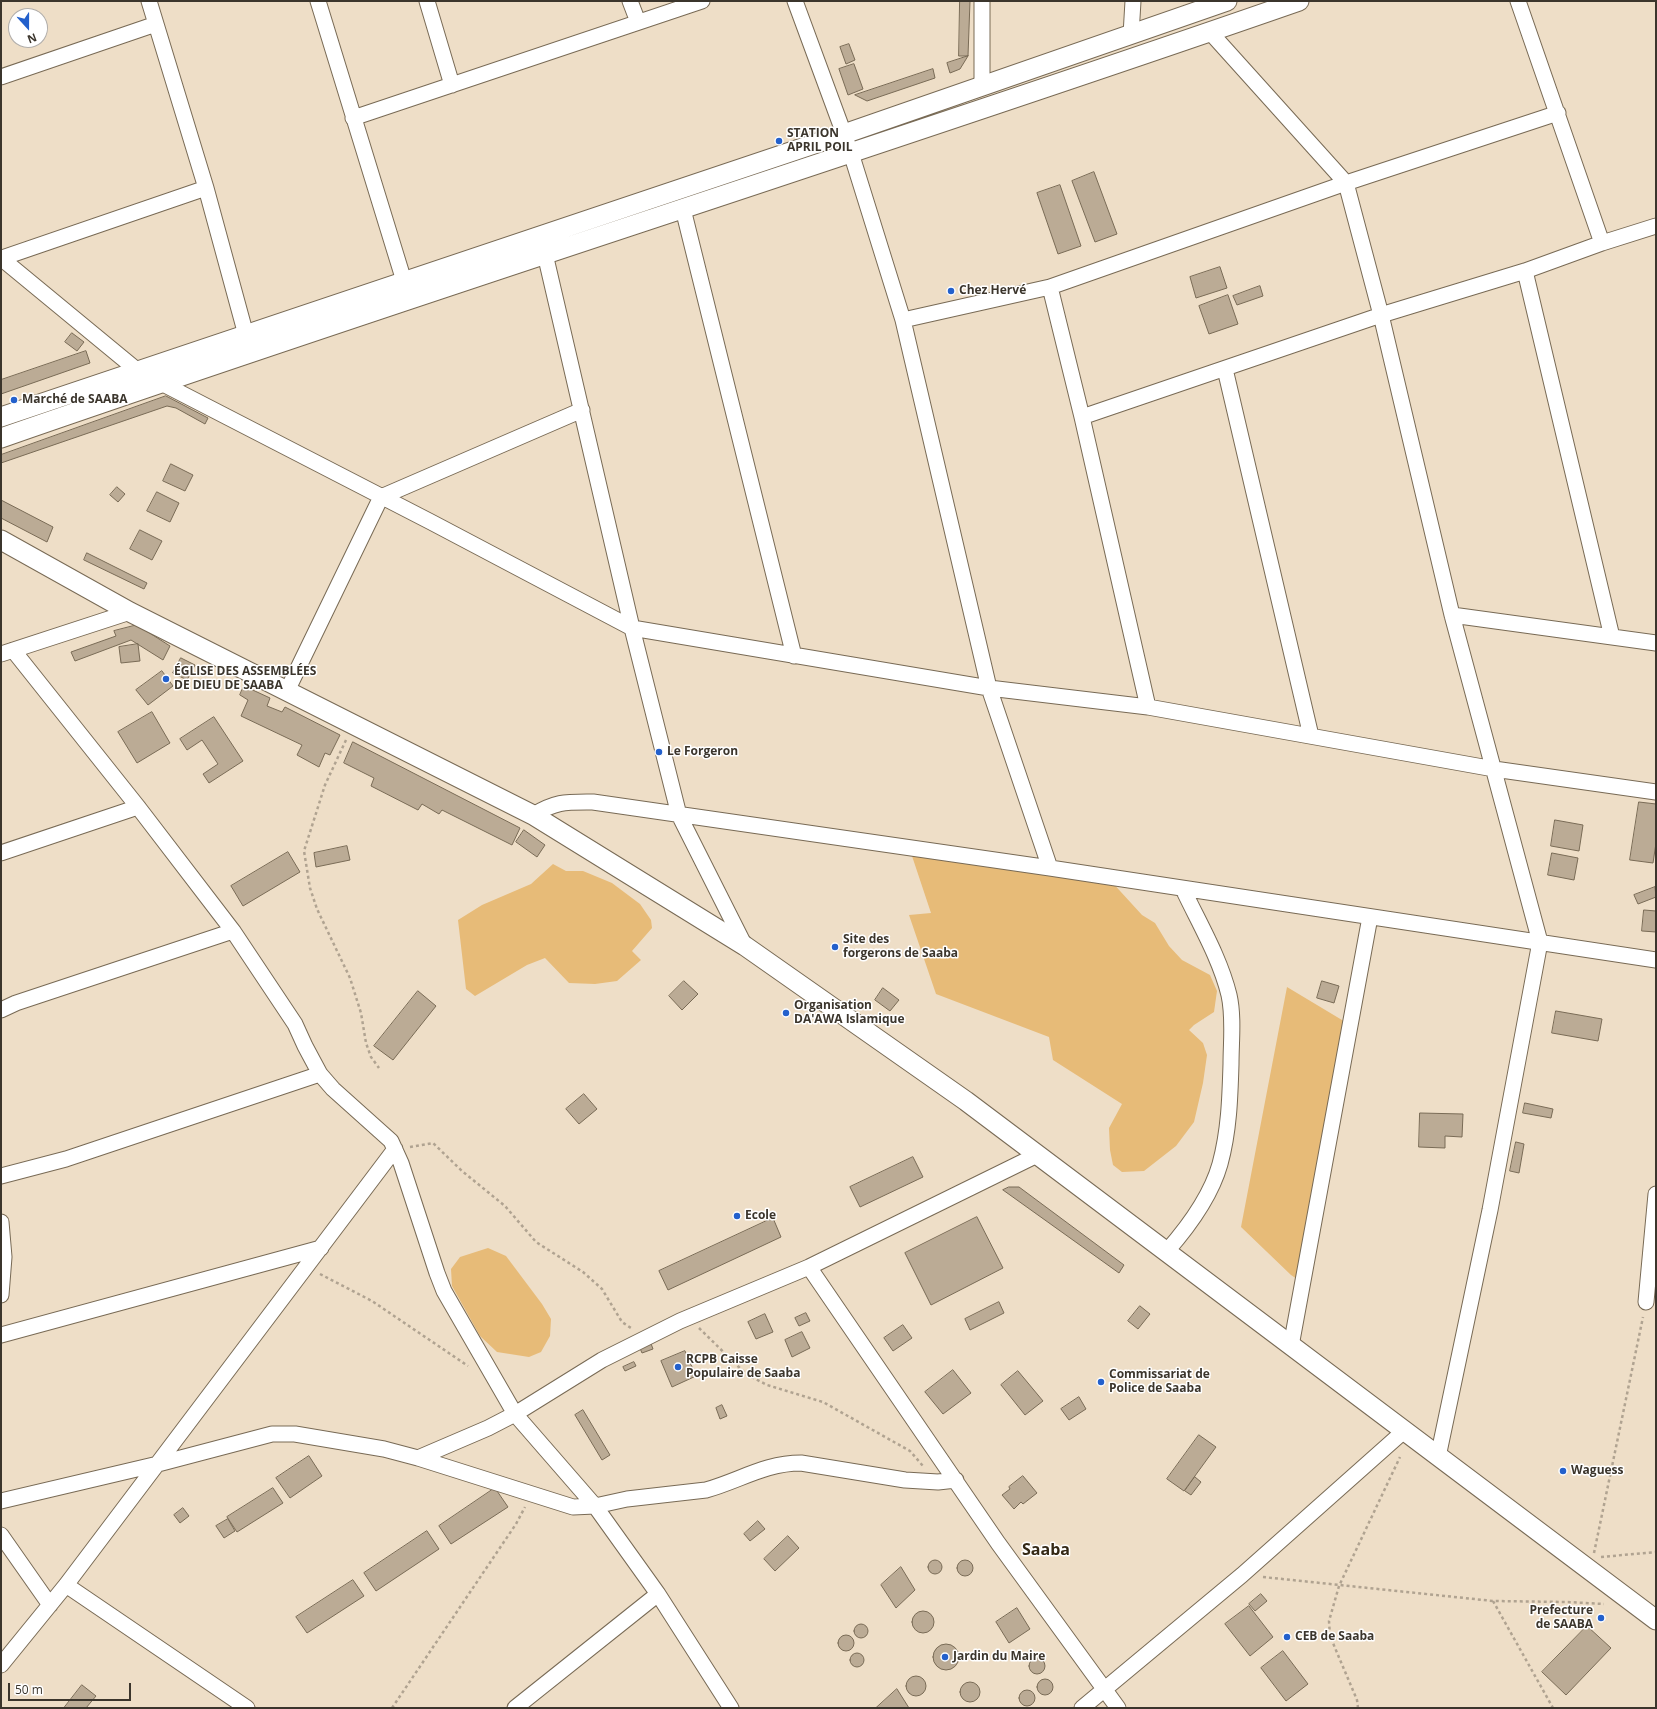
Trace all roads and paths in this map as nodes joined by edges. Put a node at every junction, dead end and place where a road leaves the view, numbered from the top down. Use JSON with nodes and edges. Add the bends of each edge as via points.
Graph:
{"nodes":[{"id":1,"x":150,"y":1,"type":"edge"},
{"id":2,"x":318,"y":1,"type":"edge"},
{"id":3,"x":427,"y":1,"type":"edge"},
{"id":4,"x":630,"y":1,"type":"edge"},
{"id":5,"x":702,"y":1,"type":"edge"},
{"id":6,"x":795,"y":1,"type":"edge"},
{"id":7,"x":982,"y":1,"type":"edge"},
{"id":8,"x":1132,"y":1,"type":"edge"},
{"id":9,"x":1227,"y":1,"type":"edge"},
{"id":10,"x":1299,"y":1,"type":"edge"},
{"id":11,"x":1518,"y":1,"type":"edge"},
{"id":12,"x":638,"y":22,"type":"junction"},
{"id":13,"x":156,"y":24,"type":"junction"},
{"id":14,"x":1210,"y":32,"type":"junction"},
{"id":15,"x":1131,"y":35,"type":"junction"},
{"id":16,"x":1,"y":78,"type":"edge"},
{"id":17,"x":452,"y":84,"type":"junction"},
{"id":18,"x":982,"y":86,"type":"junction"},
{"id":19,"x":1558,"y":113,"type":"junction"},
{"id":20,"x":353,"y":118,"type":"junction"},
{"id":21,"x":844,"y":134,"type":"junction"},
{"id":22,"x":851,"y":153,"type":"junction"},
{"id":23,"x":1346,"y":183,"type":"junction"},
{"id":24,"x":206,"y":188,"type":"junction"},
{"id":25,"x":683,"y":209,"type":"junction"},
{"id":26,"x":1656,"y":226,"type":"edge"},
{"id":27,"x":1602,"y":243,"type":"junction"},
{"id":28,"x":545,"y":254,"type":"junction"},
{"id":29,"x":2,"y":258,"type":"edge"},
{"id":30,"x":1525,"y":271,"type":"junction"},
{"id":31,"x":404,"y":281,"type":"junction"},
{"id":32,"x":1050,"y":287,"type":"junction"},
{"id":33,"x":1381,"y":315,"type":"junction"},
{"id":34,"x":903,"y":320,"type":"junction"},
{"id":35,"x":246,"y":334,"type":"junction"},
{"id":36,"x":250,"y":352,"type":"junction"},
{"id":37,"x":1225,"y":369,"type":"junction"},
{"id":38,"x":138,"y":371,"type":"junction"},
{"id":39,"x":159,"y":383,"type":"junction"},
{"id":40,"x":582,"y":410,"type":"junction"},
{"id":41,"x":1,"y":417,"type":"edge"},
{"id":42,"x":1082,"y":417,"type":"junction"},
{"id":43,"x":1,"y":438,"type":"edge"},
{"id":44,"x":381,"y":497,"type":"junction"},
{"id":45,"x":1,"y":540,"type":"edge"},
{"id":46,"x":130,"y":612,"type":"junction"},
{"id":47,"x":1452,"y":615,"type":"junction"},
{"id":48,"x":632,"y":628,"type":"junction"},
{"id":49,"x":1612,"y":637,"type":"junction"},
{"id":50,"x":1656,"y":644,"type":"edge"},
{"id":51,"x":7,"y":652,"type":"edge"},
{"id":52,"x":794,"y":656,"type":"junction"},
{"id":53,"x":989,"y":688,"type":"junction"},
{"id":54,"x":287,"y":691,"type":"junction"},
{"id":55,"x":1148,"y":707,"type":"junction"},
{"id":56,"x":354,"y":724,"type":"junction"},
{"id":57,"x":1311,"y":736,"type":"junction"},
{"id":58,"x":1494,"y":769,"type":"junction"},
{"id":59,"x":1656,"y":792,"type":"edge"},
{"id":60,"x":138,"y":807,"type":"junction"},
{"id":61,"x":532,"y":815,"type":"junction"},
{"id":62,"x":680,"y":815,"type":"junction"},
{"id":63,"x":1,"y":853,"type":"edge"},
{"id":64,"x":1050,"y":868,"type":"junction"},
{"id":65,"x":1183,"y":889,"type":"junction"},
{"id":66,"x":1370,"y":917,"type":"junction"},
{"id":67,"x":233,"y":930,"type":"junction"},
{"id":68,"x":1540,"y":942,"type":"junction"},
{"id":69,"x":745,"y":946,"type":"junction"},
{"id":70,"x":1656,"y":960,"type":"edge"},
{"id":71,"x":1,"y":1010,"type":"edge"},
{"id":72,"x":379,"y":1068,"type":"dead end"},
{"id":73,"x":320,"y":1074,"type":"junction"},
{"id":74,"x":395,"y":1149,"type":"junction"},
{"id":75,"x":1037,"y":1155,"type":"junction"},
{"id":76,"x":1,"y":1176,"type":"edge"},
{"id":77,"x":1656,"y":1194,"type":"edge"},
{"id":78,"x":1,"y":1222,"type":"edge"},
{"id":79,"x":321,"y":1248,"type":"junction"},
{"id":80,"x":1167,"y":1251,"type":"junction"},
{"id":81,"x":809,"y":1267,"type":"junction"},
{"id":82,"x":306,"y":1268,"type":"junction"},
{"id":83,"x":1,"y":1295,"type":"edge"},
{"id":84,"x":1646,"y":1302,"type":"joint"},
{"id":85,"x":680,"y":1321,"type":"junction"},
{"id":86,"x":632,"y":1328,"type":"dead end"},
{"id":87,"x":1,"y":1335,"type":"edge"},
{"id":88,"x":1291,"y":1346,"type":"junction"},
{"id":89,"x":474,"y":1370,"type":"dead end"},
{"id":90,"x":515,"y":1414,"type":"junction"},
{"id":91,"x":1407,"y":1434,"type":"junction"},
{"id":92,"x":1438,"y":1457,"type":"junction"},
{"id":93,"x":418,"y":1458,"type":"junction"},
{"id":94,"x":158,"y":1464,"type":"junction"},
{"id":95,"x":956,"y":1480,"type":"junction"},
{"id":96,"x":938,"y":1482,"type":"junction"},
{"id":97,"x":532,"y":1495,"type":"junction"},
{"id":98,"x":1,"y":1501,"type":"edge"},
{"id":99,"x":595,"y":1506,"type":"junction"},
{"id":100,"x":1,"y":1535,"type":"edge"},
{"id":101,"x":1656,"y":1552,"type":"edge"},
{"id":102,"x":1590,"y":1564,"type":"junction"},
{"id":103,"x":1242,"y":1575,"type":"junction"},
{"id":104,"x":66,"y":1585,"type":"junction"},
{"id":105,"x":1339,"y":1586,"type":"junction"},
{"id":106,"x":658,"y":1594,"type":"junction"},
{"id":107,"x":1493,"y":1601,"type":"junction"},
{"id":108,"x":1607,"y":1604,"type":"dead end"},
{"id":109,"x":50,"y":1605,"type":"junction"},
{"id":110,"x":1656,"y":1620,"type":"edge"},
{"id":111,"x":1,"y":1665,"type":"edge"},
{"id":112,"x":1106,"y":1689,"type":"junction"},
{"id":113,"x":247,"y":1708,"type":"edge"},
{"id":114,"x":392,"y":1708,"type":"edge"},
{"id":115,"x":515,"y":1708,"type":"edge"},
{"id":116,"x":731,"y":1708,"type":"edge"},
{"id":117,"x":1082,"y":1708,"type":"edge"},
{"id":118,"x":1118,"y":1708,"type":"edge"},
{"id":119,"x":1358,"y":1708,"type":"edge"},
{"id":120,"x":1553,"y":1708,"type":"edge"}],
"edges":[{"from":1,"to":13,"type":"street"},
{"from":2,"to":20,"type":"street"},
{"from":3,"to":17,"type":"street"},
{"from":4,"to":12,"type":"street"},
{"from":5,"to":12,"type":"street"},
{"from":6,"to":21,"type":"street"},
{"from":7,"to":18,"type":"street"},
{"from":8,"to":15,"type":"street"},
{"from":9,"to":15,"type":"street"},
{"from":10,"to":14,"type":"street"},
{"from":11,"to":19,"type":"street"},
{"from":12,"to":17,"type":"street"},
{"from":13,"to":16,"type":"street"},
{"from":13,"to":24,"type":"street"},
{"from":14,"to":22,"type":"street"},
{"from":14,"to":23,"type":"street"},
{"from":15,"to":18,"type":"street"},
{"from":17,"to":20,"type":"street"},
{"from":18,"to":21,"type":"street"},
{"from":19,"to":23,"type":"street"},
{"from":19,"to":27,"type":"street"},
{"from":20,"to":31,"type":"street"},
{"from":21,"to":22,"type":"street"},
{"from":21,"to":31,"type":"street"},
{"from":22,"to":25,"type":"street"},
{"from":22,"to":34,"type":"street"},
{"from":23,"to":32,"type":"street"},
{"from":23,"to":33,"type":"street"},
{"from":24,"to":29,"type":"street"},
{"from":24,"to":35,"type":"street"},
{"from":25,"to":28,"type":"street"},
{"from":25,"to":52,"type":"street"},
{"from":26,"to":27,"type":"street"},
{"from":27,"to":30,"type":"street"},
{"from":28,"to":36,"type":"street"},
{"from":28,"to":40,"type":"street"},
{"from":29,"to":38,"type":"street"},
{"from":30,"to":33,"type":"street"},
{"from":30,"to":49,"type":"street"},
{"from":31,"to":35,"type":"street"},
{"from":32,"to":34,"type":"street"},
{"from":32,"to":42,"type":"street"},
{"from":33,"to":37,"type":"street"},
{"from":33,"to":47,"type":"street"},
{"from":34,"to":53,"type":"street"},
{"from":35,"to":36,"type":"street"},
{"from":35,"to":38,"type":"street"},
{"from":36,"to":39,"type":"street"},
{"from":37,"to":42,"type":"street"},
{"from":37,"to":57,"type":"street"},
{"from":38,"to":39,"type":"street"},
{"from":38,"to":41,"type":"street"},
{"from":39,"to":43,"type":"street"},
{"from":39,"to":44,"type":"street"},
{"from":40,"to":44,"type":"street"},
{"from":40,"to":48,"type":"street"},
{"from":42,"to":55,"type":"street"},
{"from":44,"to":48,"type":"street"},
{"from":44,"to":54,"type":"street"},
{"from":45,"to":46,"type":"street"},
{"from":46,"to":51,"type":"street"},
{"from":46,"to":54,"type":"street"},
{"from":47,"to":49,"type":"street"},
{"from":47,"to":58,"type":"street"},
{"from":48,"to":52,"type":"street"},
{"from":48,"to":62,"type":"street"},
{"from":49,"to":50,"type":"street"},
{"from":51,"to":60,"type":"street"},
{"from":52,"to":53,"type":"street"},
{"from":53,"to":55,"type":"street"},
{"from":53,"to":64,"type":"street"},
{"from":54,"to":56,"type":"street"},
{"from":55,"to":57,"type":"street"},
{"from":56,"to":61,"type":"street"},
{"from":56,"to":72,"type":"path","via":[[325,785],[304,851],[316,909],[350,978],[361,1013],[366,1043],[371,1057]]},
{"from":57,"to":58,"type":"street"},
{"from":58,"to":59,"type":"street"},
{"from":58,"to":68,"type":"street"},
{"from":60,"to":63,"type":"street"},
{"from":60,"to":67,"type":"street"},
{"from":61,"to":62,"type":"street","via":[[548,806],[564,802],[593,802]]},
{"from":61,"to":69,"type":"street"},
{"from":62,"to":64,"type":"street"},
{"from":62,"to":69,"type":"street"},
{"from":64,"to":65,"type":"street"},
{"from":65,"to":66,"type":"street"},
{"from":65,"to":80,"type":"street","via":[[1219,964],[1229,996],[1232,1023],[1229,1116],[1220,1164],[1203,1203]]},
{"from":66,"to":68,"type":"street"},
{"from":66,"to":88,"type":"street"},
{"from":67,"to":71,"type":"street"},
{"from":67,"to":73,"type":"street","via":[[295,1024]]},
{"from":68,"to":70,"type":"street"},
{"from":68,"to":92,"type":"street","via":[[1490,1210]]},
{"from":69,"to":75,"type":"street","via":[[966,1101]]},
{"from":73,"to":74,"type":"street","via":[[333,1089],[385,1135]]},
{"from":73,"to":76,"type":"street","via":[[66,1159]]},
{"from":74,"to":79,"type":"street"},
{"from":74,"to":86,"type":"path","via":[[432,1143],[505,1206],[536,1242],[582,1272],[602,1289],[622,1322]]},
{"from":74,"to":90,"type":"street","via":[[444,1292]]},
{"from":75,"to":80,"type":"street"},
{"from":75,"to":81,"type":"street"},
{"from":77,"to":84,"type":"street"},
{"from":78,"to":83,"type":"street","via":[[4,1257]]},
{"from":79,"to":82,"type":"street"},
{"from":79,"to":87,"type":"street"},
{"from":80,"to":88,"type":"street"},
{"from":81,"to":85,"type":"street"},
{"from":81,"to":95,"type":"street"},
{"from":82,"to":89,"type":"path","via":[[372,1301]]},
{"from":82,"to":94,"type":"street"},
{"from":84,"to":102,"type":"path","via":[[1597,1541]]},
{"from":85,"to":90,"type":"street","via":[[602,1360]]},
{"from":85,"to":96,"type":"path","via":[[694,1323],[746,1374],[767,1385],[823,1402],[910,1451]]},
{"from":88,"to":91,"type":"street"},
{"from":90,"to":93,"type":"street","via":[[481,1432]]},
{"from":90,"to":99,"type":"street"},
{"from":91,"to":92,"type":"street"},
{"from":91,"to":103,"type":"street"},
{"from":91,"to":105,"type":"path"},
{"from":92,"to":102,"type":"street"},
{"from":93,"to":94,"type":"street","via":[[384,1449],[310,1436],[272,1434]]},
{"from":93,"to":97,"type":"street"},
{"from":94,"to":98,"type":"street"},
{"from":94,"to":104,"type":"street"},
{"from":95,"to":96,"type":"street"},
{"from":95,"to":112,"type":"street","via":[[998,1543]]},
{"from":96,"to":99,"type":"street","via":[[905,1480],[790,1463],[768,1467],[706,1490],[627,1499]]},
{"from":97,"to":99,"type":"street","via":[[573,1507]]},
{"from":97,"to":114,"type":"path","via":[[516,1524]]},
{"from":99,"to":106,"type":"street"},
{"from":100,"to":109,"type":"street"},
{"from":101,"to":102,"type":"path"},
{"from":102,"to":110,"type":"street"},
{"from":103,"to":105,"type":"path"},
{"from":103,"to":112,"type":"street"},
{"from":104,"to":109,"type":"street"},
{"from":104,"to":113,"type":"street"},
{"from":105,"to":107,"type":"path"},
{"from":105,"to":119,"type":"path","via":[[1329,1621],[1330,1636]]},
{"from":106,"to":115,"type":"street"},
{"from":106,"to":116,"type":"street"},
{"from":107,"to":108,"type":"path"},
{"from":107,"to":120,"type":"path"},
{"from":109,"to":111,"type":"street"},
{"from":112,"to":117,"type":"street"},
{"from":112,"to":118,"type":"street"}]}
